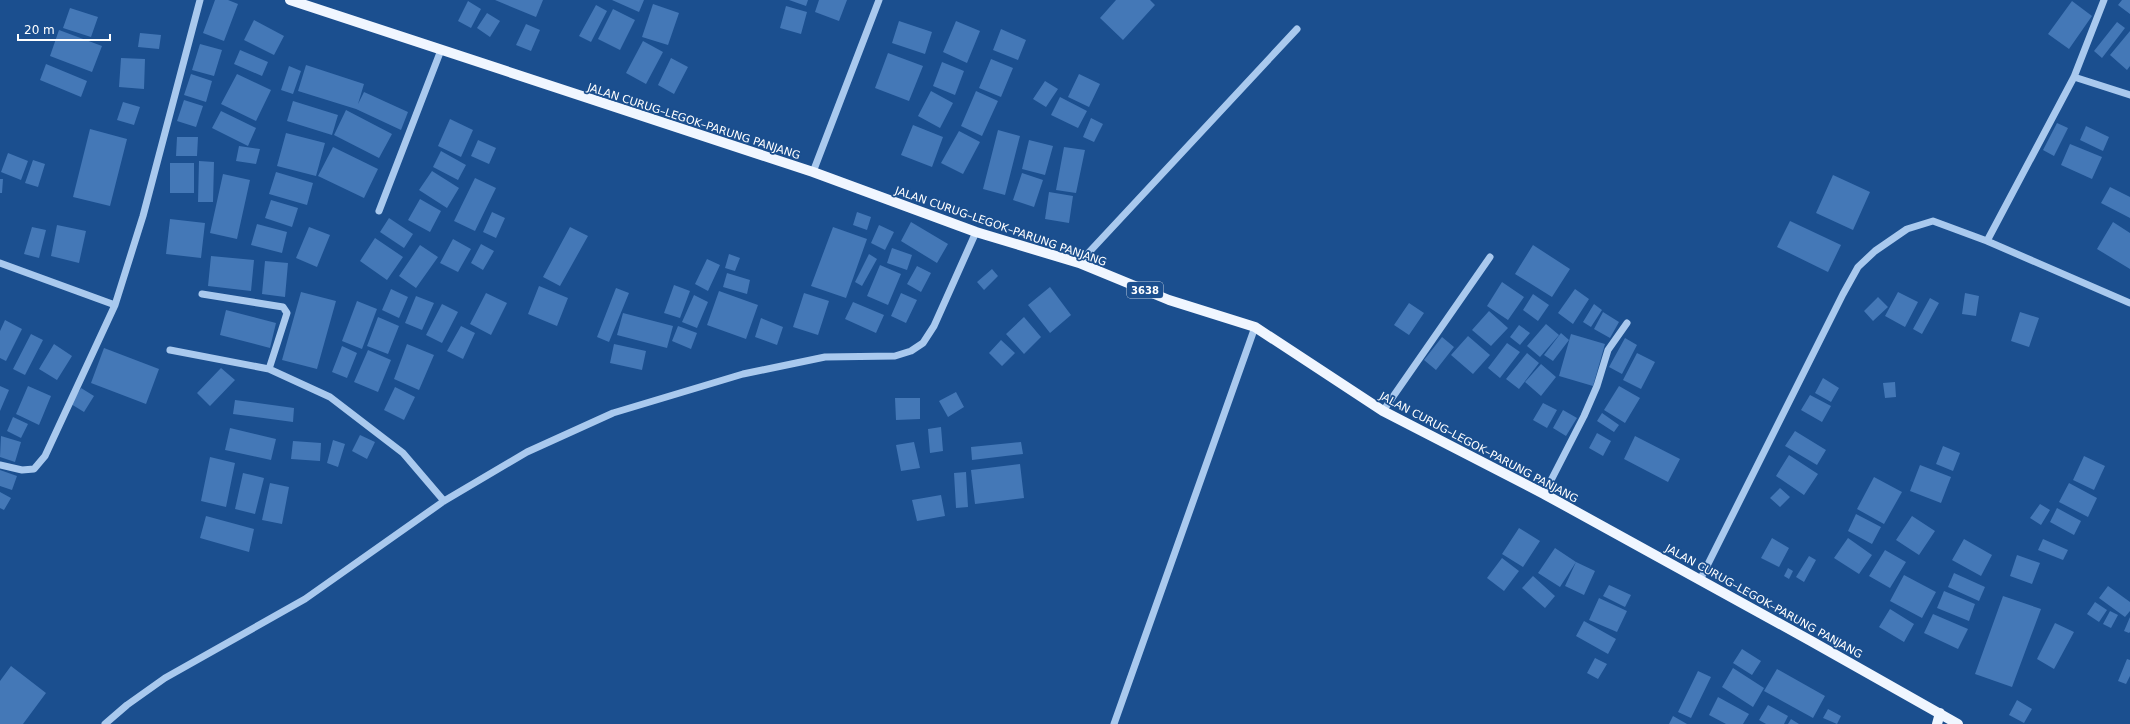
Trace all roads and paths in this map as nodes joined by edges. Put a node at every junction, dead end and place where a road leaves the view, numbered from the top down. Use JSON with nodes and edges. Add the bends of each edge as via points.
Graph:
{"nodes":[{"id":1,"x":200,"y":0,"type":"edge"},
{"id":2,"x":294,"y":0,"type":"edge"},
{"id":3,"x":879,"y":0,"type":"edge"},
{"id":4,"x":2104,"y":0,"type":"edge"},
{"id":5,"x":1297,"y":29,"type":"dead end"},
{"id":6,"x":441,"y":50,"type":"junction"},
{"id":7,"x":2074,"y":77,"type":"junction"},
{"id":8,"x":2130,"y":95,"type":"edge"},
{"id":9,"x":813,"y":172,"type":"junction"},
{"id":10,"x":379,"y":211,"type":"dead end"},
{"id":11,"x":976,"y":232,"type":"junction"},
{"id":12,"x":1987,"y":241,"type":"junction"},
{"id":13,"x":1490,"y":257,"type":"dead end"},
{"id":14,"x":0,"y":263,"type":"edge"},
{"id":15,"x":1079,"y":263,"type":"junction"},
{"id":16,"x":202,"y":294,"type":"dead end"},
{"id":17,"x":2130,"y":303,"type":"edge"},
{"id":18,"x":115,"y":305,"type":"junction"},
{"id":19,"x":1627,"y":322,"type":"dead end"},
{"id":20,"x":1255,"y":327,"type":"junction"},
{"id":21,"x":170,"y":350,"type":"dead end"},
{"id":22,"x":269,"y":369,"type":"junction"},
{"id":23,"x":1383,"y":411,"type":"junction"},
{"id":24,"x":0,"y":465,"type":"edge"},
{"id":25,"x":1544,"y":494,"type":"junction"},
{"id":26,"x":444,"y":501,"type":"junction"},
{"id":27,"x":1700,"y":580,"type":"junction"},
{"id":28,"x":1940,"y":713,"type":"junction"},
{"id":29,"x":105,"y":724,"type":"edge"},
{"id":30,"x":1114,"y":724,"type":"edge"},
{"id":31,"x":1937,"y":724,"type":"edge"},
{"id":32,"x":1958,"y":724,"type":"edge"}],
"edges":[{"from":1,"to":18,"type":"street","via":[[143,216]]},
{"from":2,"to":6,"type":"main road","name":"JALAN CURUG–LEGOK–PARUNG PANJANG","number":"3638"},
{"from":3,"to":9,"type":"street"},
{"from":4,"to":7,"type":"street"},
{"from":5,"to":15,"type":"street"},
{"from":6,"to":9,"type":"main road","name":"JALAN CURUG–LEGOK–PARUNG PANJANG","number":"3638"},
{"from":6,"to":10,"type":"street"},
{"from":7,"to":8,"type":"street"},
{"from":7,"to":12,"type":"street"},
{"from":9,"to":11,"type":"main road","name":"JALAN CURUG–LEGOK–PARUNG PANJANG","number":"3638"},
{"from":11,"to":15,"type":"main road","name":"JALAN CURUG–LEGOK–PARUNG PANJANG","number":"3638"},
{"from":11,"to":26,"type":"street","via":[[934,326],[923,343],[911,351],[895,356],[825,357],[743,374],[613,414],[527,452]]},
{"from":12,"to":17,"type":"street"},
{"from":12,"to":27,"type":"street","via":[[1934,221],[1907,228],[1858,267]]},
{"from":13,"to":23,"type":"street"},
{"from":14,"to":18,"type":"street"},
{"from":15,"to":20,"type":"main road","name":"JALAN CURUG–LEGOK–PARUNG PANJANG","number":"3638","via":[[1169,300]]},
{"from":16,"to":22,"type":"street","via":[[283,307],[287,313]]},
{"from":18,"to":24,"type":"street","via":[[45,456],[34,469],[22,470]]},
{"from":19,"to":25,"type":"street","via":[[1608,350],[1587,410]]},
{"from":20,"to":23,"type":"main road","name":"JALAN CURUG–LEGOK–PARUNG PANJANG","number":"3638"},
{"from":20,"to":30,"type":"street"},
{"from":21,"to":22,"type":"street"},
{"from":22,"to":26,"type":"street","via":[[330,397],[403,453]]},
{"from":23,"to":25,"type":"main road","name":"JALAN CURUG–LEGOK–PARUNG PANJANG","number":"3638"},
{"from":25,"to":27,"type":"main road","name":"JALAN CURUG–LEGOK–PARUNG PANJANG","number":"3638"},
{"from":26,"to":29,"type":"street","via":[[305,599],[165,678],[127,704]]},
{"from":27,"to":28,"type":"main road","name":"JALAN CURUG–LEGOK–PARUNG PANJANG","number":"3638"},
{"from":28,"to":31,"type":"main road"},
{"from":28,"to":32,"type":"main road","name":"JALAN CURUG–LEGOK–PARUNG PANJANG","number":"3638"}]}
